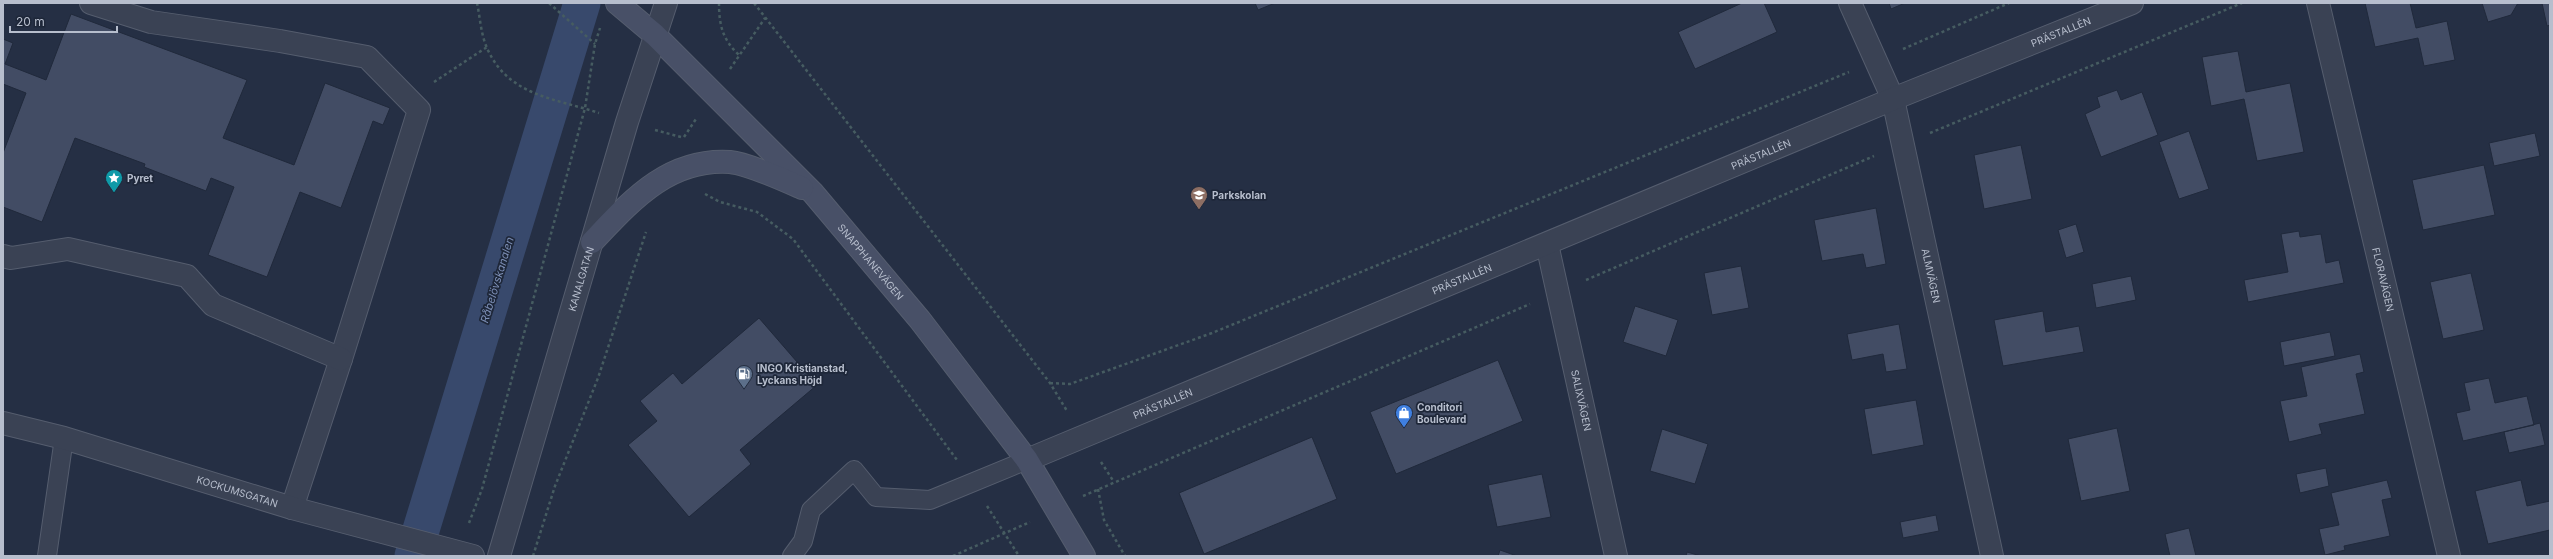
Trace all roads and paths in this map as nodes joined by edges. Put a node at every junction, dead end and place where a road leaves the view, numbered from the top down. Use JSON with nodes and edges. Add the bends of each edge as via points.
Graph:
{"nodes":[{"id":1,"x":91,"y":3,"type":"edge"},
{"id":2,"x":477,"y":3,"type":"edge"},
{"id":3,"x":549,"y":3,"type":"edge"},
{"id":4,"x":617,"y":3,"type":"edge"},
{"id":5,"x":666,"y":3,"type":"edge"},
{"id":6,"x":719,"y":3,"type":"edge"},
{"id":7,"x":754,"y":3,"type":"edge"},
{"id":8,"x":1850,"y":3,"type":"edge"},
{"id":9,"x":2009,"y":3,"type":"edge"},
{"id":10,"x":2132,"y":3,"type":"edge"},
{"id":11,"x":2242,"y":3,"type":"edge"},
{"id":12,"x":2318,"y":3,"type":"edge"},
{"id":13,"x":765,"y":18,"type":"junction"},
{"id":14,"x":655,"y":35,"type":"junction"},
{"id":15,"x":486,"y":47,"type":"junction"},
{"id":16,"x":740,"y":55,"type":"junction"},
{"id":17,"x":1876,"y":61,"type":"junction"},
{"id":18,"x":713,"y":93,"type":"junction"},
{"id":19,"x":1893,"y":99,"type":"junction"},
{"id":20,"x":408,"y":100,"type":"junction"},
{"id":21,"x":585,"y":108,"type":"junction"},
{"id":22,"x":1903,"y":144,"type":"junction"},
{"id":23,"x":692,"y":164,"type":"junction"},
{"id":24,"x":813,"y":193,"type":"junction"},
{"id":25,"x":646,"y":231,"type":"dead end"},
{"id":26,"x":592,"y":242,"type":"junction"},
{"id":27,"x":1547,"y":244,"type":"junction"},
{"id":28,"x":3,"y":256,"type":"edge"},
{"id":29,"x":1557,"y":292,"type":"junction"},
{"id":30,"x":342,"y":359,"type":"junction"},
{"id":31,"x":3,"y":423,"type":"edge"},
{"id":32,"x":64,"y":438,"type":"junction"},
{"id":33,"x":1027,"y":460,"type":"junction"},
{"id":34,"x":1114,"y":482,"type":"dead end"},
{"id":35,"x":973,"y":483,"type":"junction"},
{"id":36,"x":1098,"y":489,"type":"dead end"},
{"id":37,"x":292,"y":508,"type":"junction"},
{"id":38,"x":457,"y":552,"type":"edge"},
{"id":39,"x":47,"y":556,"type":"edge"},
{"id":40,"x":499,"y":556,"type":"edge"},
{"id":41,"x":534,"y":556,"type":"edge"},
{"id":42,"x":792,"y":556,"type":"edge"},
{"id":43,"x":1019,"y":556,"type":"edge"},
{"id":44,"x":1084,"y":556,"type":"edge"},
{"id":45,"x":1125,"y":556,"type":"edge"},
{"id":46,"x":1616,"y":556,"type":"edge"},
{"id":47,"x":1992,"y":556,"type":"edge"},
{"id":48,"x":2449,"y":556,"type":"edge"}],
"edges":[{"from":1,"to":20,"type":"street","via":[[151,22],[367,57]]},
{"from":2,"to":15,"type":"path"},
{"from":3,"to":21,"type":"path","via":[[595,44]]},
{"from":4,"to":14,"type":"main road","name":"SNAPPHANEVÄGEN"},
{"from":5,"to":14,"type":"street","name":"KANALGATAN"},
{"from":6,"to":16,"type":"path","via":[[719,18],[726,43]]},
{"from":7,"to":13,"type":"path"},
{"from":8,"to":17,"type":"street","name":"ALMVÄGEN"},
{"from":9,"to":17,"type":"path"},
{"from":10,"to":19,"type":"street","name":"PRÄSTALLÉN"},
{"from":11,"to":22,"type":"path"},
{"from":12,"to":48,"type":"street","name":"FLORAVÄGEN"},
{"from":13,"to":16,"type":"path"},
{"from":13,"to":17,"type":"path","via":[[1050,383],[1070,384],[1212,333]]},
{"from":14,"to":18,"type":"main road","name":"SNAPPHANEVÄGEN"},
{"from":14,"to":26,"type":"street","name":"KANALGATAN"},
{"from":15,"to":20,"type":"path"},
{"from":15,"to":21,"type":"path","via":[[498,69],[524,90]]},
{"from":16,"to":18,"type":"path"},
{"from":17,"to":19,"type":"street","name":"ALMVÄGEN"},
{"from":18,"to":23,"type":"path","via":[[684,138]]},
{"from":18,"to":24,"type":"main road","name":"SNAPPHANEVÄGEN"},
{"from":19,"to":22,"type":"street","name":"ALMVÄGEN"},
{"from":19,"to":27,"type":"street","name":"PRÄSTALLÉN"},
{"from":20,"to":30,"type":"street","via":[[419,110]]},
{"from":21,"to":38,"type":"path","via":[[482,489]]},
{"from":22,"to":29,"type":"path"},
{"from":22,"to":47,"type":"street","name":"ALMVÄGEN"},
{"from":23,"to":24,"type":"main road","via":[[731,162],[779,178]]},
{"from":23,"to":26,"type":"main road","via":[[670,174],[635,197]]},
{"from":23,"to":35,"type":"path","via":[[701,192],[720,202],[757,212],[793,240]]},
{"from":24,"to":33,"type":"main road","name":"SNAPPHANEVÄGEN","via":[[920,320]]},
{"from":25,"to":41,"type":"path","via":[[598,378],[555,486]]},
{"from":26,"to":40,"type":"street","name":"KANALGATAN"},
{"from":27,"to":29,"type":"street","name":"SALIXVÄGEN"},
{"from":27,"to":33,"type":"street","name":"PRÄSTALLÉN"},
{"from":28,"to":30,"type":"street","via":[[11,258],[68,249],[187,276],[213,305]]},
{"from":29,"to":34,"type":"path"},
{"from":29,"to":46,"type":"street","name":"SALIXVÄGEN"},
{"from":30,"to":37,"type":"street"},
{"from":31,"to":32,"type":"street","name":"KOCKUMSGATAN"},
{"from":32,"to":37,"type":"street","name":"KOCKUMSGATAN"},
{"from":32,"to":39,"type":"lane"},
{"from":33,"to":35,"type":"lane","name":"PRÄSTALLÉN"},
{"from":33,"to":44,"type":"main road","name":"SNAPPHANEVÄGEN"},
{"from":35,"to":42,"type":"lane","name":"PRÄSTALLÉN","via":[[930,500],[876,497],[854,470],[811,510],[803,541]]},
{"from":35,"to":43,"type":"path"},
{"from":36,"to":45,"type":"path","via":[[1104,520]]},
{"from":37,"to":38,"type":"street","name":"KOCKUMSGATAN"}]}
